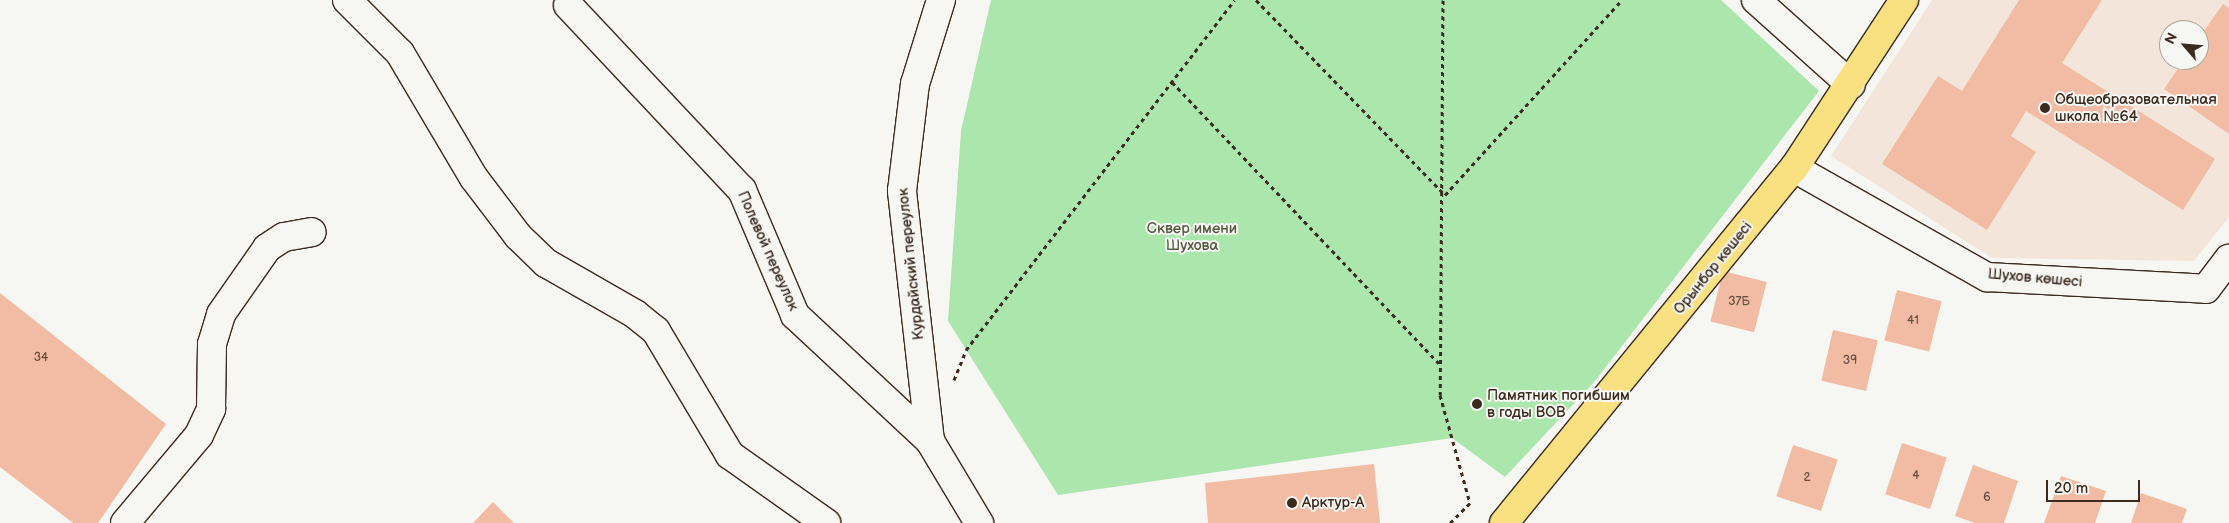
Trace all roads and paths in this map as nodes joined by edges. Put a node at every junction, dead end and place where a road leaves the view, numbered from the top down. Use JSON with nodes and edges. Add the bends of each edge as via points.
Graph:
{"nodes":[{"id":1,"x":347,"y":0,"type":"edge"},
{"id":2,"x":941,"y":0,"type":"edge"},
{"id":3,"x":1235,"y":0,"type":"edge"},
{"id":4,"x":1256,"y":0,"type":"edge"},
{"id":5,"x":1443,"y":0,"type":"edge"},
{"id":6,"x":1622,"y":0,"type":"edge"},
{"id":7,"x":1756,"y":0,"type":"edge"},
{"id":8,"x":1904,"y":0,"type":"edge"},
{"id":9,"x":568,"y":5,"type":"dead end"},
{"id":10,"x":1172,"y":82,"type":"junction"},
{"id":11,"x":1851,"y":85,"type":"junction"},
{"id":12,"x":1794,"y":168,"type":"junction"},
{"id":13,"x":1445,"y":195,"type":"junction"},
{"id":14,"x":312,"y":232,"type":"dead end"},
{"id":15,"x":2229,"y":259,"type":"edge"},
{"id":16,"x":1440,"y":364,"type":"junction"},
{"id":17,"x":952,"y":387,"type":"dead end"},
{"id":18,"x":930,"y":441,"type":"junction"},
{"id":19,"x":125,"y":523,"type":"edge"},
{"id":20,"x":826,"y":523,"type":"edge"},
{"id":21,"x":979,"y":523,"type":"edge"},
{"id":22,"x":1450,"y":523,"type":"edge"},
{"id":23,"x":1504,"y":523,"type":"edge"}],
"edges":[{"from":1,"to":20,"type":"street","via":[[400,53],[474,178],[518,236],[546,263],[635,314],[656,331],[730,455]]},
{"from":2,"to":18,"type":"street","name":"Курдайский переулок","via":[[916,84],[902,191]]},
{"from":3,"to":10,"type":"path"},
{"from":4,"to":13,"type":"path"},
{"from":5,"to":13,"type":"path"},
{"from":6,"to":13,"type":"path"},
{"from":7,"to":11,"type":"street"},
{"from":8,"to":11,"type":"main road","name":"Орынбор көшесі"},
{"from":9,"to":18,"type":"street","name":"Полевой переулок","via":[[742,190],[795,315]]},
{"from":10,"to":16,"type":"path"},
{"from":10,"to":17,"type":"path","via":[[966,350]]},
{"from":11,"to":12,"type":"main road","name":"Орынбор көшесі"},
{"from":12,"to":15,"type":"street","name":"Шухов көшесі","via":[[1987,277],[2206,289]]},
{"from":12,"to":23,"type":"main road","name":"Орынбор көшесі"},
{"from":13,"to":16,"type":"path"},
{"from":14,"to":19,"type":"street","via":[[284,237],[267,248],[221,314],[212,344],[211,409],[203,426]]},
{"from":16,"to":22,"type":"path","via":[[1440,395],[1470,503]]},
{"from":18,"to":21,"type":"street","name":"Полевой переулок"}]}
